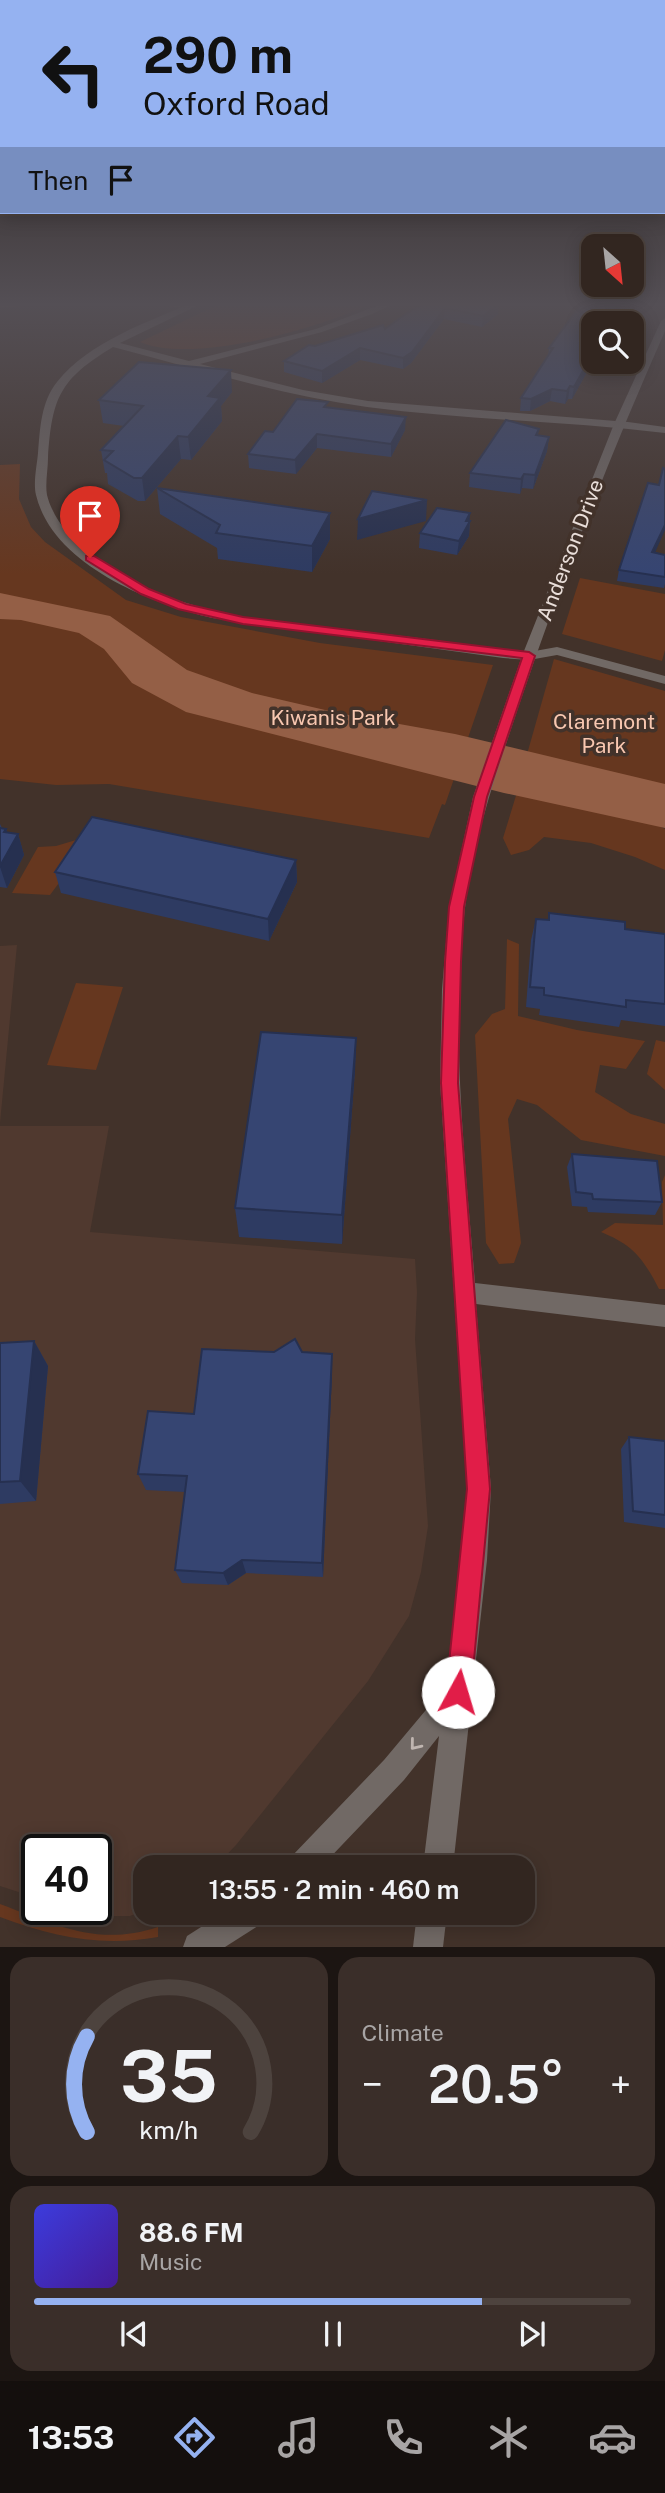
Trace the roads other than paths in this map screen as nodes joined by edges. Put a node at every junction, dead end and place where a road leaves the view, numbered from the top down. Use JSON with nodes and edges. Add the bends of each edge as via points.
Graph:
{"nodes":[{"id":1,"x":56,"y":393,"type":"edge"},
{"id":2,"x":315,"y":393,"type":"edge"},
{"id":3,"x":633,"y":393,"type":"edge"},
{"id":4,"x":619,"y":424,"type":"junction"},
{"id":5,"x":665,"y":430,"type":"edge"},
{"id":6,"x":529,"y":656,"type":"junction"},
{"id":7,"x":665,"y":680,"type":"edge"},
{"id":8,"x":466,"y":1292,"type":"junction"},
{"id":9,"x":665,"y":1316,"type":"edge"},
{"id":10,"x":458,"y":1692,"type":"junction"},
{"id":11,"x":313,"y":1855,"type":"edge"},
{"id":12,"x":439,"y":1855,"type":"edge"},
{"id":13,"x":232,"y":1925,"type":"edge"},
{"id":14,"x":431,"y":1925,"type":"edge"},
{"id":15,"x":198,"y":1947,"type":"edge"},
{"id":16,"x":428,"y":1947,"type":"edge"}],
"edges":[{"from":1,"to":6,"type":"street","via":[[44,450],[44,505],[56,525],[90,558],[145,592],[243,620]]},
{"from":2,"to":4,"type":"street","via":[[364,404]]},
{"from":3,"to":4,"type":"street","name":"Anderson Drive"},
{"from":4,"to":5,"type":"street"},
{"from":4,"to":6,"type":"street","name":"Anderson Drive"},
{"from":6,"to":7,"type":"street","via":[[557,651]]},
{"from":6,"to":8,"type":"street","name":"Anderson Drive","via":[[476,819],[457,907],[449,1083]]},
{"from":8,"to":9,"type":"street"},
{"from":8,"to":10,"type":"street","name":"Anderson Drive","via":[[479,1489]]},
{"from":10,"to":11,"type":"street","one_way":true,"via":[[394,1770]]},
{"from":10,"to":12,"type":"street","name":"Anderson Drive"},
{"from":13,"to":15,"type":"street"},
{"from":14,"to":16,"type":"street"}]}
